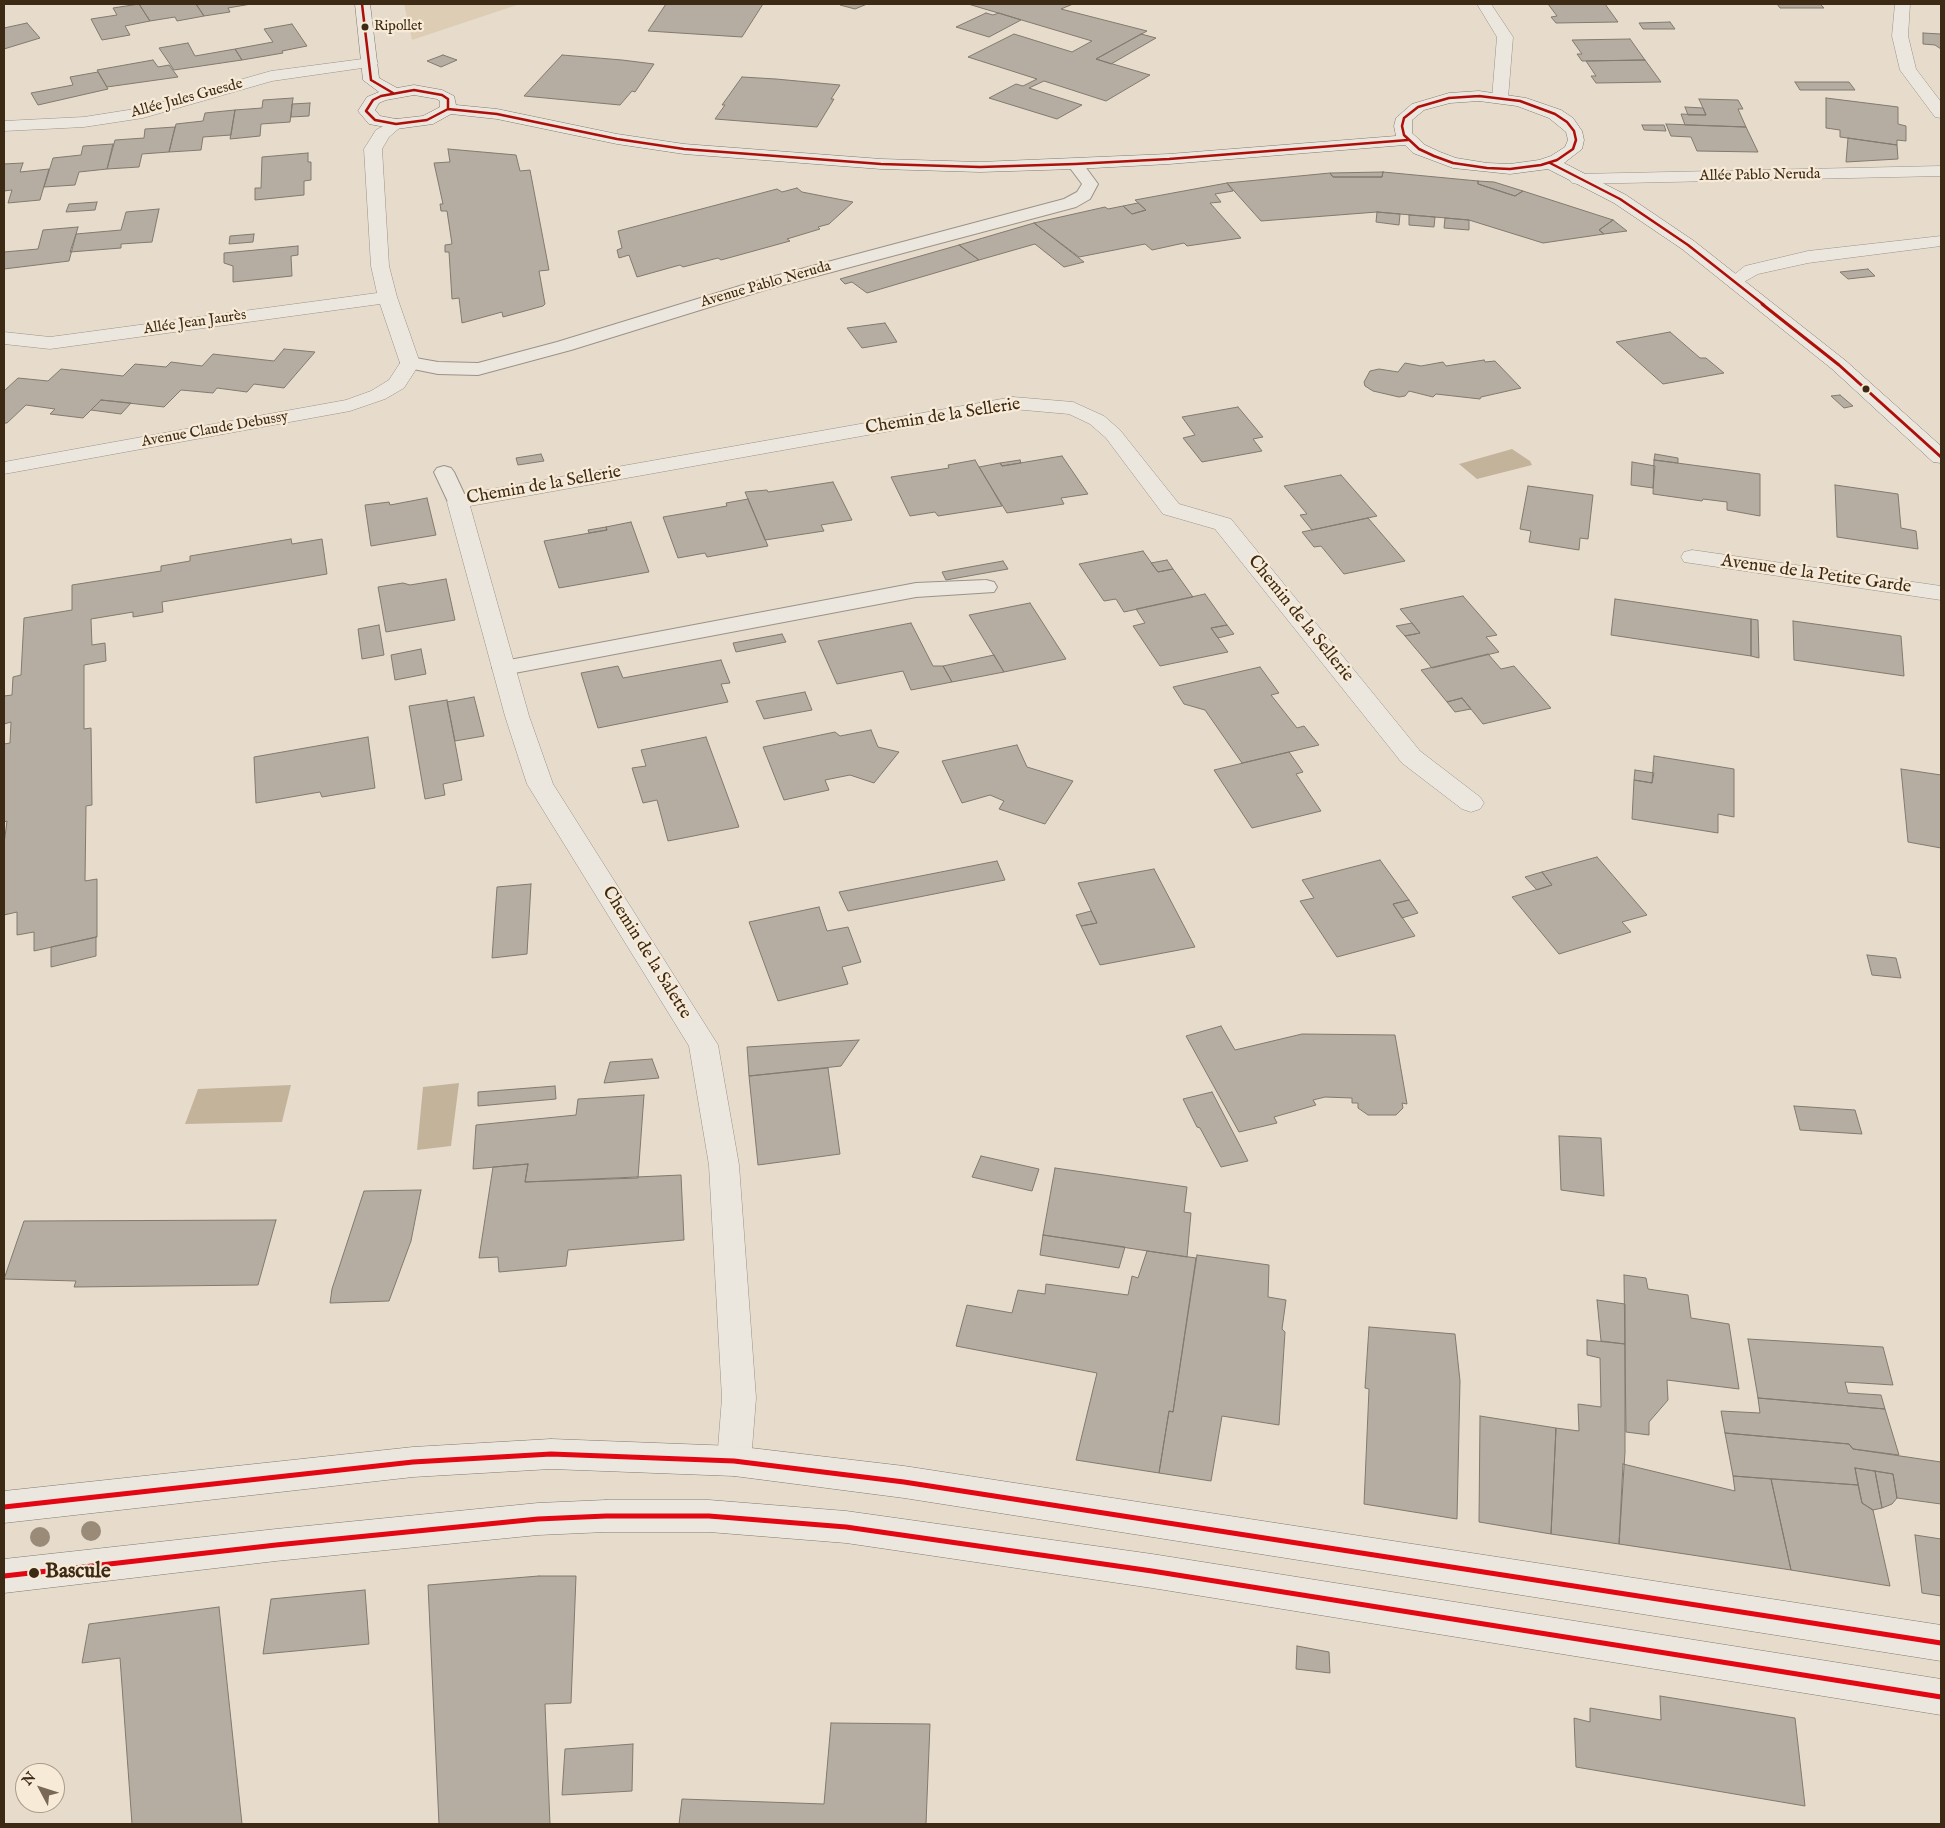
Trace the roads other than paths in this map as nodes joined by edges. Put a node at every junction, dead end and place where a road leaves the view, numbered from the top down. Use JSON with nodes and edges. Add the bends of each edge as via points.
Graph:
{"nodes":[{"id":1,"x":362,"y":4,"type":"edge"},
{"id":2,"x":1484,"y":4,"type":"edge"},
{"id":3,"x":1902,"y":4,"type":"edge"},
{"id":4,"x":370,"y":64,"type":"junction"},
{"id":5,"x":392,"y":92,"type":"junction"},
{"id":6,"x":1500,"y":98,"type":"junction"},
{"id":7,"x":448,"y":109,"type":"junction"},
{"id":8,"x":1941,"y":113,"type":"edge"},
{"id":9,"x":396,"y":124,"type":"junction"},
{"id":10,"x":4,"y":126,"type":"edge"},
{"id":11,"x":1408,"y":140,"type":"junction"},
{"id":12,"x":1550,"y":163,"type":"junction"},
{"id":13,"x":1075,"y":164,"type":"junction"},
{"id":14,"x":1941,"y":171,"type":"edge"},
{"id":15,"x":1578,"y":179,"type":"junction"},
{"id":16,"x":1941,"y":241,"type":"edge"},
{"id":17,"x":1735,"y":281,"type":"junction"},
{"id":18,"x":387,"y":297,"type":"junction"},
{"id":19,"x":4,"y":338,"type":"edge"},
{"id":20,"x":410,"y":362,"type":"junction"},
{"id":21,"x":1941,"y":456,"type":"edge"},
{"id":22,"x":4,"y":468,"type":"edge"},
{"id":23,"x":444,"y":472,"type":"dead end"},
{"id":24,"x":458,"y":502,"type":"junction"},
{"id":25,"x":1692,"y":557,"type":"dead end"},
{"id":26,"x":986,"y":587,"type":"dead end"},
{"id":27,"x":1941,"y":593,"type":"edge"},
{"id":28,"x":504,"y":668,"type":"junction"},
{"id":29,"x":1471,"y":803,"type":"dead end"},
{"id":30,"x":734,"y":1461,"type":"junction"},
{"id":31,"x":4,"y":1507,"type":"edge"},
{"id":32,"x":4,"y":1576,"type":"edge"},
{"id":33,"x":1941,"y":1643,"type":"edge"},
{"id":34,"x":1941,"y":1697,"type":"edge"}],
"edges":[{"from":1,"to":4,"type":"street"},
{"from":2,"to":6,"type":"street","via":[[1505,37]]},
{"from":3,"to":8,"type":"street","via":[[1900,36],[1908,70]]},
{"from":4,"to":5,"type":"street","via":[[371,80]]},
{"from":4,"to":10,"type":"street","name":"Allée Jules Guesde","via":[[271,76],[143,113],[84,122]]},
{"from":5,"to":7,"type":"street","via":[[434,92],[448,99]]},
{"from":5,"to":9,"type":"street","via":[[373,100],[366,111],[375,120]]},
{"from":6,"to":11,"type":"street","via":[[1459,97],[1424,104],[1404,118],[1402,126]]},
{"from":6,"to":12,"type":"street","via":[[1548,110],[1571,126],[1576,136],[1573,149]]},
{"from":7,"to":9,"type":"street","via":[[427,120]]},
{"from":7,"to":13,"type":"street","via":[[515,116],[617,139],[684,149],[799,159],[980,167]]},
{"from":9,"to":18,"type":"street","via":[[382,134],[373,149],[380,266]]},
{"from":11,"to":12,"type":"street","via":[[1434,156],[1476,167],[1510,169]]},
{"from":11,"to":13,"type":"street"},
{"from":12,"to":15,"type":"street"},
{"from":13,"to":20,"type":"lane","name":"Avenue Pablo Neruda","via":[[1090,184],[1084,195],[1070,202],[762,285],[478,368],[438,368]]},
{"from":14,"to":15,"type":"street","name":"Allée Pablo Neruda"},
{"from":15,"to":17,"type":"street","via":[[1627,204]]},
{"from":16,"to":17,"type":"street","via":[[1808,257],[1752,270]]},
{"from":17,"to":21,"type":"street","via":[[1839,365]]},
{"from":18,"to":19,"type":"street","name":"Allée Jean Jaurès","via":[[50,343]]},
{"from":18,"to":20,"type":"street"},
{"from":20,"to":22,"type":"street","name":"Avenue Claude Debussy","via":[[397,384],[350,405]]},
{"from":23,"to":24,"type":"lane","name":"Chemin de la Salette"},
{"from":24,"to":28,"type":"street","name":"Chemin de la Salette"},
{"from":24,"to":29,"type":"street","name":"Chemin de la Sellerie","via":[[1013,403],[1073,408],[1098,420],[1113,434],[1171,509],[1223,524],[1411,757]]},
{"from":25,"to":27,"type":"street","name":"Avenue de la Petite Garde"},
{"from":26,"to":28,"type":"lane","via":[[916,590]]},
{"from":28,"to":30,"type":"street","name":"Chemin de la Salette","via":[[540,784],[703,1045],[724,1165],[739,1398]]},
{"from":30,"to":31,"type":"street","via":[[551,1454],[413,1462]]},
{"from":30,"to":33,"type":"street","via":[[904,1482]]},
{"from":32,"to":34,"type":"street","via":[[538,1519],[718,1517],[846,1527],[1162,1572]]}]}
